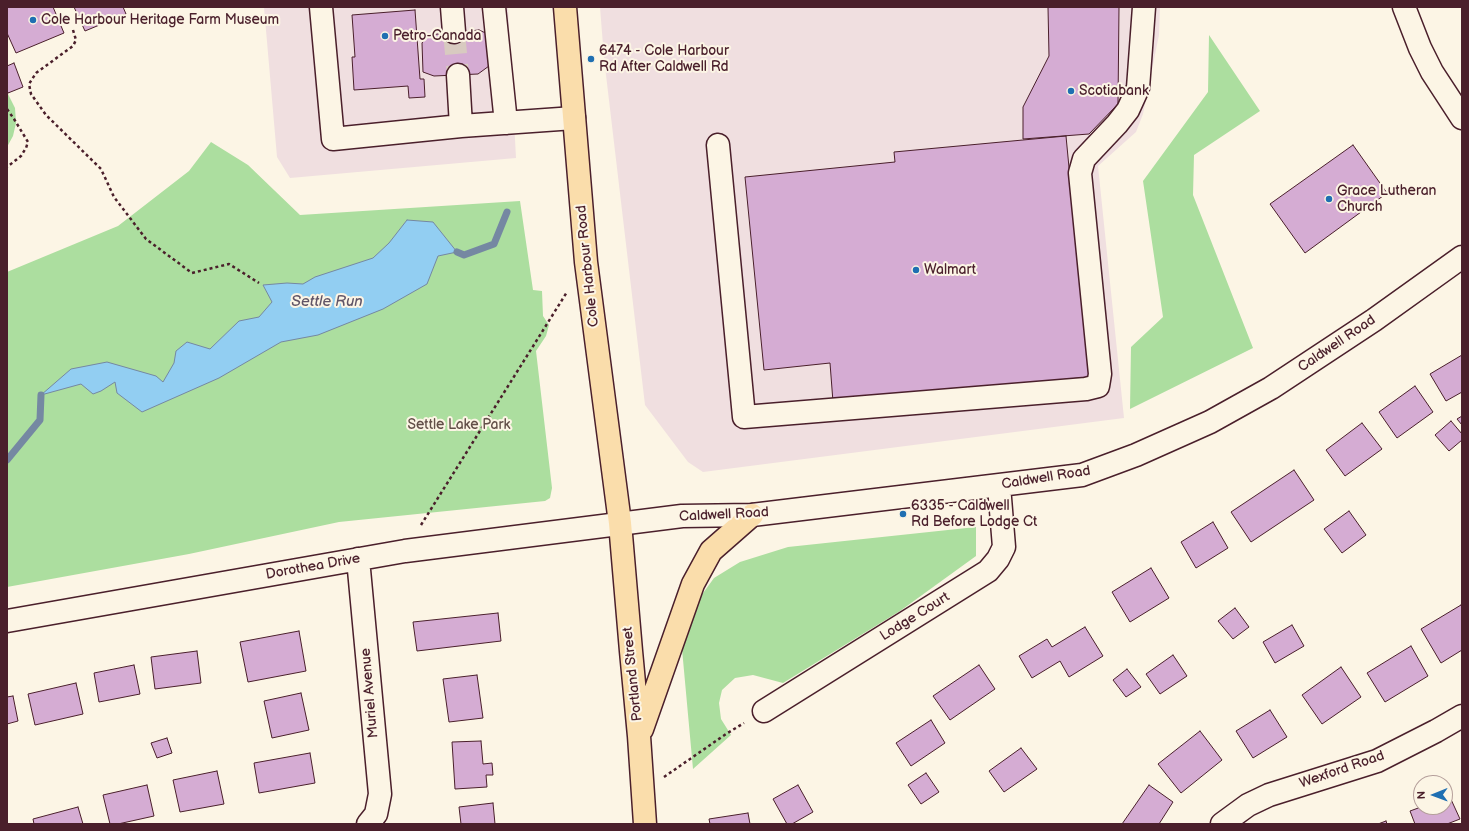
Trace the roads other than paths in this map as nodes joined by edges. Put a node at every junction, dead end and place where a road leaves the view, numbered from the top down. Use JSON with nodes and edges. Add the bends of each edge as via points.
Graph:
{"nodes":[{"id":1,"x":321,"y":7,"type":"edge"},
{"id":2,"x":452,"y":7,"type":"edge"},
{"id":3,"x":494,"y":7,"type":"edge"},
{"id":4,"x":565,"y":7,"type":"edge"},
{"id":5,"x":1144,"y":7,"type":"edge"},
{"id":6,"x":1404,"y":7,"type":"edge"},
{"id":7,"x":454,"y":32,"type":"tunnel mouth"},
{"id":8,"x":458,"y":75,"type":"tunnel mouth"},
{"id":9,"x":574,"y":118,"type":"junction"},
{"id":10,"x":1462,"y":118,"type":"edge"},
{"id":11,"x":506,"y":123,"type":"junction"},
{"id":12,"x":462,"y":126,"type":"junction"},
{"id":13,"x":718,"y":145,"type":"dead end"},
{"id":14,"x":1462,"y":257,"type":"edge"},
{"id":15,"x":999,"y":486,"type":"junction"},
{"id":16,"x":752,"y":515,"type":"junction"},
{"id":17,"x":620,"y":523,"type":"junction"},
{"id":18,"x":358,"y":559,"type":"junction"},
{"id":19,"x":7,"y":621,"type":"edge"},
{"id":20,"x":764,"y":711,"type":"road end"},
{"id":21,"x":1462,"y":716,"type":"edge"},
{"id":22,"x":639,"y":736,"type":"junction"},
{"id":23,"x":368,"y":824,"type":"edge"},
{"id":24,"x":645,"y":824,"type":"edge"},
{"id":25,"x":1222,"y":824,"type":"edge"}],
"edges":[{"from":1,"to":12,"type":"street","via":[[333,139]]},
{"from":2,"to":7,"type":"street"},
{"from":3,"to":11,"type":"street"},
{"from":4,"to":9,"type":"main road","name":"Cole Harbour Road"},
{"from":5,"to":13,"type":"street","via":[[1138,88],[1128,110],[1084,159],[1080,173],[1100,374],[1098,386],[744,418]]},
{"from":6,"to":10,"type":"street","via":[[1432,72]]},
{"from":8,"to":12,"type":"street"},
{"from":9,"to":11,"type":"street"},
{"from":9,"to":17,"type":"main road","name":"Cole Harbour Road","via":[[586,262]]},
{"from":11,"to":12,"type":"street"},
{"from":14,"to":15,"type":"street","name":"Caldwell Road","via":[[1272,388],[1210,422],[1136,455],[1082,475]]},
{"from":15,"to":16,"type":"street","name":"Caldwell Road"},
{"from":15,"to":20,"type":"street","name":"Lodge Court","via":[[1004,547],[988,571]]},
{"from":16,"to":17,"type":"street","name":"Caldwell Road","via":[[682,516]]},
{"from":16,"to":22,"type":"main road","via":[[711,551],[693,584]]},
{"from":17,"to":18,"type":"street","name":"Dorothea Drive"},
{"from":17,"to":22,"type":"main road","name":"Portland Street"},
{"from":18,"to":19,"type":"street","name":"Dorothea Drive"},
{"from":18,"to":23,"type":"street","name":"Muriel Avenue","via":[[380,794],[376,814]]},
{"from":21,"to":25,"type":"street","name":"Wexford Road","via":[[1377,761],[1269,794],[1248,805]]},
{"from":22,"to":24,"type":"main road","name":"Portland Street"}]}
